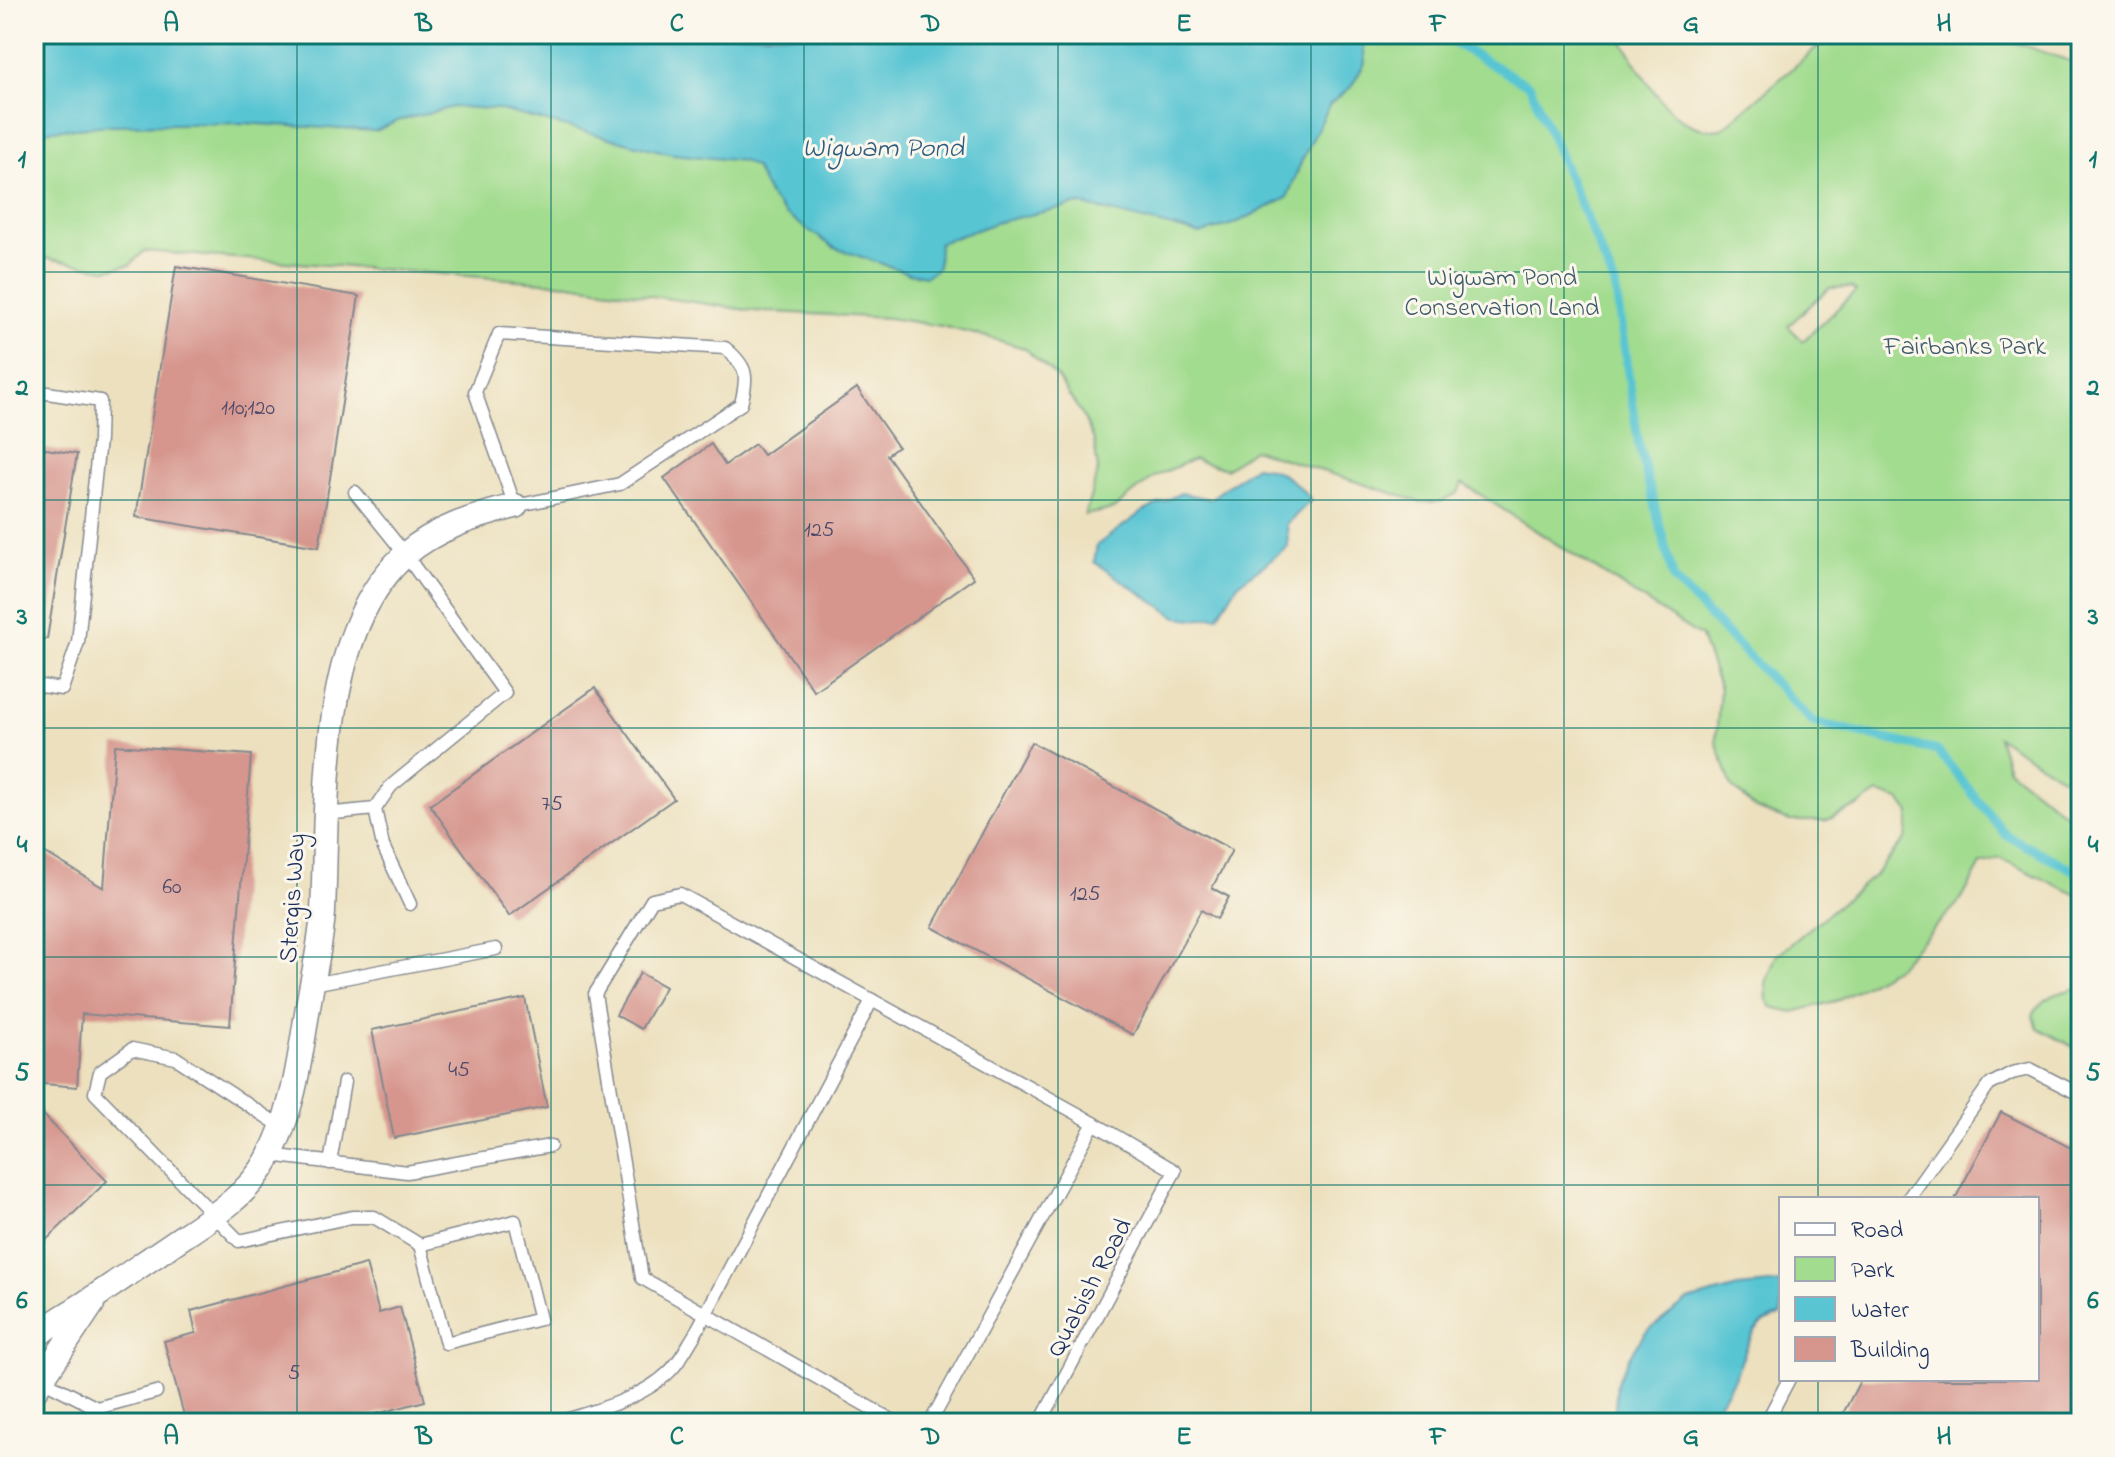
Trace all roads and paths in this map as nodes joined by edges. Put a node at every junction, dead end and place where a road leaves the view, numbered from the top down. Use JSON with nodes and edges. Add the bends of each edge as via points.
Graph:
{"nodes":[{"id":1,"x":34,"y":391,"type":"edge"},
{"id":2,"x":355,"y":492,"type":"dead end"},
{"id":3,"x":515,"y":506,"type":"junction"},
{"id":4,"x":405,"y":554,"type":"junction"},
{"id":5,"x":34,"y":685,"type":"edge"},
{"id":6,"x":375,"y":809,"type":"junction"},
{"id":7,"x":325,"y":814,"type":"junction"},
{"id":8,"x":410,"y":904,"type":"dead end"},
{"id":9,"x":496,"y":949,"type":"dead end"},
{"id":10,"x":313,"y":984,"type":"junction"},
{"id":11,"x":872,"y":1000,"type":"junction"},
{"id":12,"x":344,"y":1082,"type":"dead end"},
{"id":13,"x":2081,"y":1095,"type":"edge"},
{"id":14,"x":1094,"y":1123,"type":"junction"},
{"id":15,"x":282,"y":1127,"type":"junction"},
{"id":16,"x":550,"y":1146,"type":"dead end"},
{"id":17,"x":270,"y":1155,"type":"junction"},
{"id":18,"x":330,"y":1163,"type":"junction"},
{"id":19,"x":1909,"y":1197,"type":"edge"},
{"id":20,"x":215,"y":1214,"type":"junction"},
{"id":21,"x":420,"y":1245,"type":"junction"},
{"id":22,"x":98,"y":1295,"type":"junction"},
{"id":23,"x":705,"y":1314,"type":"junction"},
{"id":24,"x":34,"y":1338,"type":"edge"},
{"id":25,"x":1788,"y":1381,"type":"edge"},
{"id":26,"x":38,"y":1386,"type":"edge"},
{"id":27,"x":156,"y":1392,"type":"dead end"},
{"id":28,"x":556,"y":1423,"type":"edge"},
{"id":29,"x":897,"y":1423,"type":"edge"},
{"id":30,"x":930,"y":1423,"type":"edge"},
{"id":31,"x":1040,"y":1423,"type":"edge"},
{"id":32,"x":1766,"y":1423,"type":"edge"}],
"edges":[{"from":1,"to":5,"type":"lane","via":[[100,401],[78,642],[62,689]]},
{"from":2,"to":4,"type":"lane"},
{"from":3,"to":3,"type":"lane","via":[[475,392],[499,334],[725,348],[742,362],[746,384],[741,404],[620,484]]},
{"from":3,"to":4,"type":"street","name":"Stergis Way","via":[[439,532]]},
{"from":4,"to":6,"type":"lane","via":[[505,693],[391,786]]},
{"from":4,"to":7,"type":"street","name":"Stergis Way","via":[[381,582],[345,665],[334,714]]},
{"from":6,"to":7,"type":"lane"},
{"from":6,"to":8,"type":"lane","via":[[383,846]]},
{"from":7,"to":10,"type":"street","name":"Stergis Way","via":[[323,913]]},
{"from":9,"to":10,"type":"lane"},
{"from":10,"to":15,"type":"street","name":"Stergis Way","via":[[301,1061]]},
{"from":11,"to":14,"type":"lane"},
{"from":11,"to":23,"type":"lane"},
{"from":11,"to":23,"type":"lane","via":[[680,894],[652,900],[595,994],[642,1278]]},
{"from":12,"to":18,"type":"lane"},
{"from":13,"to":19,"type":"lane","via":[[2030,1069],[1989,1085]]},
{"from":14,"to":30,"type":"lane"},
{"from":14,"to":31,"type":"lane","name":"Quabish Road","via":[[1175,1171]]},
{"from":15,"to":17,"type":"street","name":"Stergis Way"},
{"from":15,"to":20,"type":"lane","via":[[176,1058],[132,1049],[100,1072],[95,1093]]},
{"from":16,"to":18,"type":"lane","via":[[407,1172]]},
{"from":17,"to":18,"type":"lane"},
{"from":17,"to":20,"type":"street","name":"Stergis Way"},
{"from":20,"to":21,"type":"lane","via":[[239,1241],[374,1217]]},
{"from":20,"to":22,"type":"street","name":"Stergis Way"},
{"from":21,"to":21,"type":"lane","via":[[446,1343],[540,1319],[515,1221]]},
{"from":22,"to":24,"type":"street","name":"Stergis Way"},
{"from":22,"to":26,"type":"street","name":"Stergis Way"},
{"from":23,"to":28,"type":"lane","via":[[670,1372],[645,1389]]},
{"from":23,"to":29,"type":"lane"},
{"from":25,"to":32,"type":"lane"},
{"from":26,"to":27,"type":"lane","via":[[97,1408]]}]}
